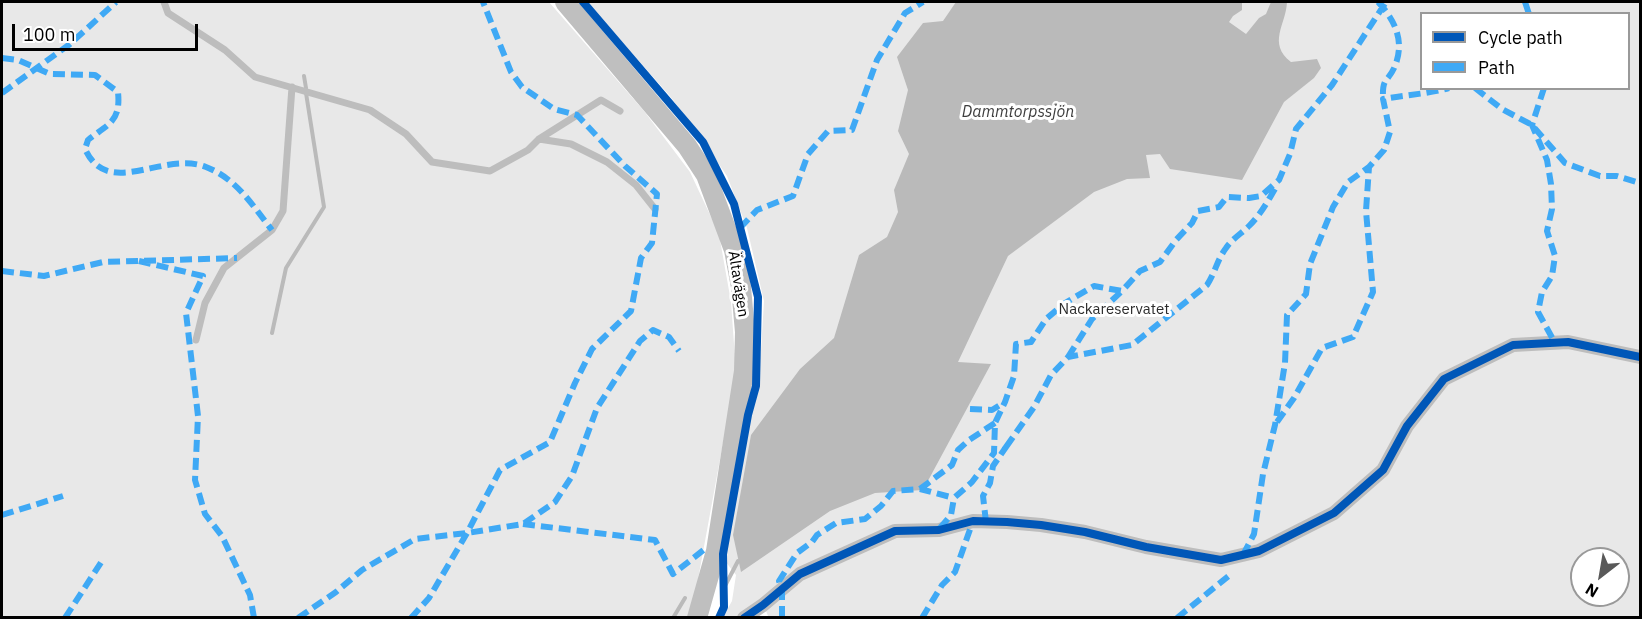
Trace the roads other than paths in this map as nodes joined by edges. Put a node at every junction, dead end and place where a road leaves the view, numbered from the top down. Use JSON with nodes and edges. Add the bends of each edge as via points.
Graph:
{"nodes":[{"id":1,"x":164,"y":2,"type":"edge"},
{"id":2,"x":565,"y":2,"type":"edge"},
{"id":3,"x":292,"y":87,"type":"junction"},
{"id":4,"x":620,"y":111,"type":"dead end"},
{"id":5,"x":539,"y":140,"type":"junction"},
{"id":6,"x":655,"y":209,"type":"dead end"},
{"id":7,"x":196,"y":340,"type":"dead end"},
{"id":8,"x":1641,"y":357,"type":"edge"},
{"id":9,"x":697,"y":618,"type":"edge"},
{"id":10,"x":744,"y":618,"type":"edge"}],
"edges":[{"from":1,"to":3,"type":"lane","via":[[168,13],[225,50],[255,77]]},
{"from":2,"to":9,"type":"main road","name":"Ältavägen","via":[[687,146],[706,175],[734,250],[745,332],[744,371],[716,551]]},
{"from":3,"to":5,"type":"lane","via":[[370,110],[406,134],[432,162],[490,171]]},
{"from":3,"to":7,"type":"lane","via":[[283,211],[272,230],[224,268],[205,303]]},
{"from":4,"to":5,"type":"lane","via":[[601,100]]},
{"from":5,"to":6,"type":"lane","via":[[572,144],[606,162],[636,184]]},
{"from":8,"to":10,"type":"street","via":[[1568,342],[1513,345],[1444,379],[1407,426],[1383,470],[1334,513],[1259,550],[1221,560],[1085,532],[1007,522],[973,521],[939,530],[896,531],[800,574]]}]}
